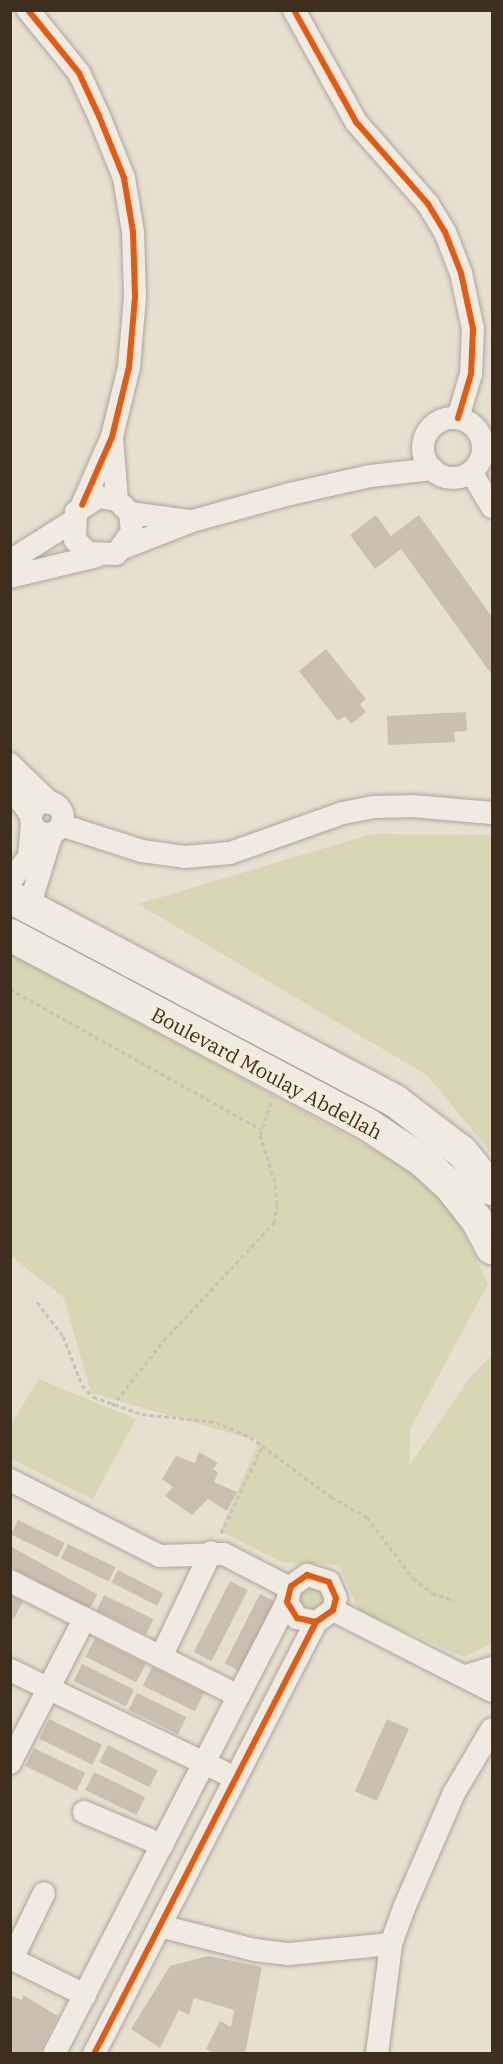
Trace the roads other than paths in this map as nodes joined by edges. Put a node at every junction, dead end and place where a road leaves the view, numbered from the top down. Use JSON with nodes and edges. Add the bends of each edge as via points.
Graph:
{"nodes":[{"id":1,"x":28,"y":10,"type":"edge"},
{"id":2,"x":294,"y":10,"type":"edge"},
{"id":3,"x":458,"y":418,"type":"junction"},
{"id":4,"x":112,"y":437,"type":"junction"},
{"id":5,"x":424,"y":443,"type":"junction"},
{"id":6,"x":433,"y":470,"type":"junction"},
{"id":7,"x":471,"y":472,"type":"junction"},
{"id":8,"x":369,"y":476,"type":"junction"},
{"id":9,"x":123,"y":507,"type":"junction"},
{"id":10,"x":492,"y":507,"type":"edge"},
{"id":11,"x":77,"y":513,"type":"junction"},
{"id":12,"x":192,"y":521,"type":"junction"},
{"id":13,"x":123,"y":548,"type":"junction"},
{"id":14,"x":97,"y":556,"type":"junction"},
{"id":15,"x":10,"y":561,"type":"edge"},
{"id":16,"x":10,"y":577,"type":"edge"},
{"id":17,"x":10,"y":764,"type":"edge"},
{"id":18,"x":10,"y":787,"type":"edge"},
{"id":19,"x":492,"y":813,"type":"edge"},
{"id":20,"x":45,"y":820,"type":"junction"},
{"id":21,"x":10,"y":882,"type":"edge"},
{"id":22,"x":20,"y":902,"type":"edge"},
{"id":23,"x":10,"y":935,"type":"edge"},
{"id":24,"x":492,"y":1189,"type":"edge"},
{"id":25,"x":492,"y":1248,"type":"edge"},
{"id":26,"x":10,"y":1480,"type":"edge"},
{"id":27,"x":212,"y":1552,"type":"junction"},
{"id":28,"x":10,"y":1581,"type":"edge"},
{"id":29,"x":289,"y":1595,"type":"junction"},
{"id":30,"x":324,"y":1616,"type":"junction"},
{"id":31,"x":85,"y":1618,"type":"junction"},
{"id":32,"x":161,"y":1657,"type":"junction"},
{"id":33,"x":492,"y":1668,"type":"edge"},
{"id":34,"x":10,"y":1670,"type":"edge"},
{"id":35,"x":466,"y":1676,"type":"junction"},
{"id":36,"x":48,"y":1689,"type":"junction"},
{"id":37,"x":492,"y":1690,"type":"edge"},
{"id":38,"x":238,"y":1696,"type":"junction"},
{"id":39,"x":492,"y":1729,"type":"edge"},
{"id":40,"x":10,"y":1763,"type":"edge"},
{"id":41,"x":204,"y":1764,"type":"junction"},
{"id":42,"x":235,"y":1778,"type":"junction"},
{"id":43,"x":84,"y":1812,"type":"dead end"},
{"id":44,"x":162,"y":1845,"type":"junction"},
{"id":45,"x":44,"y":1893,"type":"dead end"},
{"id":46,"x":160,"y":1926,"type":"junction"},
{"id":47,"x":391,"y":1944,"type":"junction"},
{"id":48,"x":11,"y":1958,"type":"edge"},
{"id":49,"x":84,"y":1995,"type":"junction"},
{"id":50,"x":59,"y":2045,"type":"edge"},
{"id":51,"x":97,"y":2053,"type":"edge"},
{"id":52,"x":377,"y":2054,"type":"edge"}],
"edges":[{"from":1,"to":4,"type":"street","via":[[79,73],[124,178],[133,232],[135,297],[129,367]]},
{"from":2,"to":3,"type":"street","via":[[356,122],[428,204],[445,232],[461,273],[473,328],[471,374]]},
{"from":3,"to":5,"type":"street","via":[[439,421]]},
{"from":3,"to":7,"type":"street","via":[[475,427],[483,446],[478,465]]},
{"from":4,"to":9,"type":"street"},
{"from":4,"to":11,"type":"street"},
{"from":5,"to":6,"type":"street","via":[[424,453]]},
{"from":5,"to":8,"type":"street"},
{"from":6,"to":7,"type":"street","via":[[455,477]]},
{"from":6,"to":8,"type":"street"},
{"from":7,"to":10,"type":"street"},
{"from":8,"to":12,"type":"street"},
{"from":9,"to":11,"type":"street","via":[[98,497]]},
{"from":9,"to":12,"type":"street"},
{"from":9,"to":13,"type":"street","via":[[132,532]]},
{"from":11,"to":14,"type":"street","via":[[81,548]]},
{"from":11,"to":15,"type":"street"},
{"from":12,"to":13,"type":"street"},
{"from":13,"to":14,"type":"street","via":[[116,554]]},
{"from":14,"to":16,"type":"street"},
{"from":17,"to":20,"type":"street"},
{"from":18,"to":20,"type":"street"},
{"from":19,"to":20,"type":"street","via":[[373,807],[343,813],[230,853],[185,857],[142,851]]},
{"from":20,"to":21,"type":"street","via":[[28,857]]},
{"from":20,"to":22,"type":"street"},
{"from":22,"to":24,"type":"main road","name":"Boulevard Moulay Abdellah","via":[[395,1101],[462,1152]]},
{"from":23,"to":25,"type":"main road","name":"Boulevard Moulay Abdellah","via":[[367,1124],[423,1161],[477,1220]]},
{"from":26,"to":27,"type":"street","via":[[160,1556],[183,1558]]},
{"from":27,"to":29,"type":"street","via":[[224,1554]]},
{"from":27,"to":32,"type":"street"},
{"from":28,"to":31,"type":"street"},
{"from":29,"to":30,"type":"street","via":[[297,1618]]},
{"from":29,"to":30,"type":"street","via":[[307,1575],[322,1576],[334,1589]]},
{"from":29,"to":38,"type":"street"},
{"from":30,"to":35,"type":"street"},
{"from":30,"to":42,"type":"street"},
{"from":31,"to":32,"type":"street"},
{"from":31,"to":36,"type":"street"},
{"from":32,"to":38,"type":"street"},
{"from":33,"to":35,"type":"street"},
{"from":34,"to":36,"type":"street"},
{"from":35,"to":37,"type":"street"},
{"from":36,"to":40,"type":"street"},
{"from":36,"to":41,"type":"street"},
{"from":38,"to":41,"type":"street"},
{"from":39,"to":47,"type":"street","via":[[454,1793]]},
{"from":41,"to":42,"type":"street"},
{"from":41,"to":44,"type":"street"},
{"from":42,"to":46,"type":"street"},
{"from":43,"to":44,"type":"street"},
{"from":44,"to":49,"type":"street"},
{"from":45,"to":48,"type":"street"},
{"from":46,"to":47,"type":"street","via":[[255,1950],[289,1954]]},
{"from":46,"to":51,"type":"street"},
{"from":47,"to":52,"type":"street"},
{"from":48,"to":49,"type":"street"},
{"from":49,"to":50,"type":"street"},
{"from":50,"to":51,"type":"street"}]}
